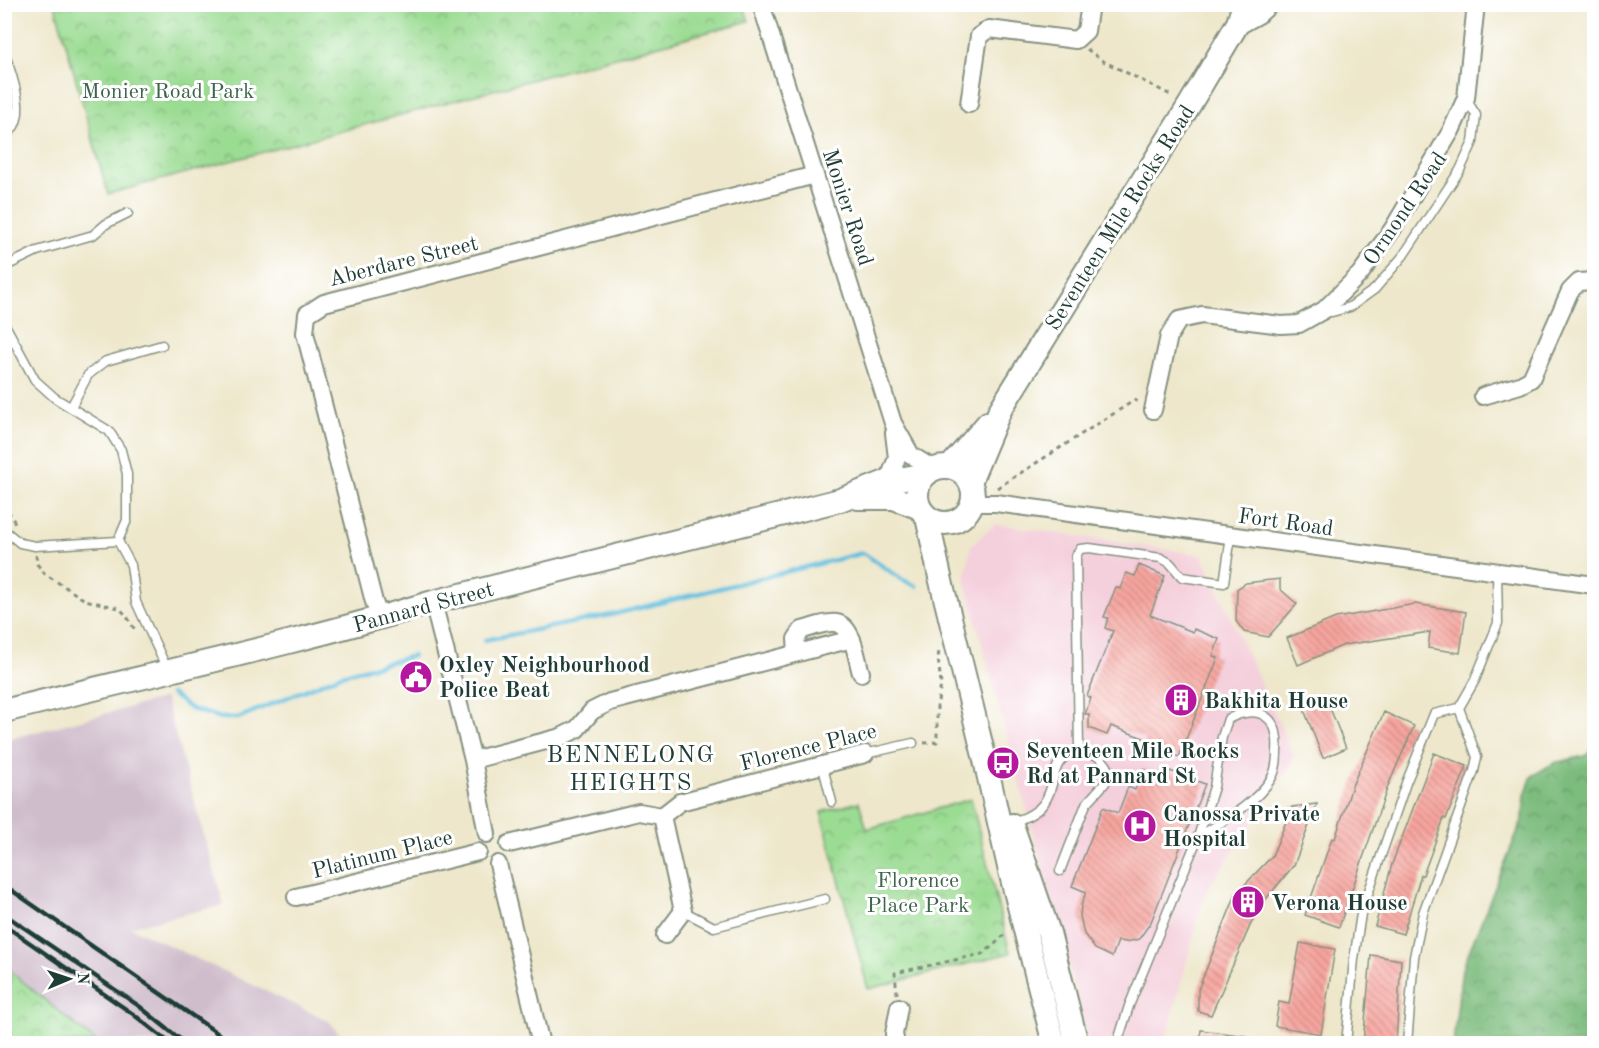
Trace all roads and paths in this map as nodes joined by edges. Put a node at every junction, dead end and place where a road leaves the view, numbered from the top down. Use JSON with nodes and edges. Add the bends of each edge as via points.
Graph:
{"nodes":[{"id":1,"x":761,"y":4,"type":"edge"},
{"id":2,"x":1089,"y":4,"type":"edge"},
{"id":3,"x":1266,"y":4,"type":"edge"},
{"id":4,"x":1476,"y":4,"type":"edge"},
{"id":5,"x":1241,"y":14,"type":"edge"},
{"id":6,"x":1076,"y":40,"type":"junction"},
{"id":7,"x":4,"y":51,"type":"edge"},
{"id":8,"x":1466,"y":98,"type":"junction"},
{"id":9,"x":969,"y":104,"type":"dead end"},
{"id":10,"x":1190,"y":104,"type":"junction"},
{"id":11,"x":4,"y":136,"type":"edge"},
{"id":12,"x":815,"y":175,"type":"junction"},
{"id":13,"x":128,"y":213,"type":"dead end"},
{"id":14,"x":4,"y":267,"type":"edge"},
{"id":15,"x":1594,"y":281,"type":"edge"},
{"id":16,"x":1324,"y":310,"type":"junction"},
{"id":17,"x":4,"y":323,"type":"edge"},
{"id":18,"x":162,"y":345,"type":"dead end"},
{"id":19,"x":1483,"y":396,"type":"dead end"},
{"id":20,"x":71,"y":407,"type":"junction"},
{"id":21,"x":1000,"y":410,"type":"junction"},
{"id":22,"x":1153,"y":410,"type":"joint"},
{"id":23,"x":893,"y":423,"type":"junction"},
{"id":24,"x":937,"y":470,"type":"junction"},
{"id":25,"x":888,"y":480,"type":"junction"},
{"id":26,"x":997,"y":488,"type":"dead end"},
{"id":27,"x":971,"y":492,"type":"junction"},
{"id":28,"x":840,"y":500,"type":"junction"},
{"id":29,"x":4,"y":503,"type":"edge"},
{"id":30,"x":932,"y":516,"type":"junction"},
{"id":31,"x":16,"y":525,"type":"dead end"},
{"id":32,"x":4,"y":530,"type":"edge"},
{"id":33,"x":1231,"y":536,"type":"junction"},
{"id":34,"x":118,"y":541,"type":"junction"},
{"id":35,"x":35,"y":546,"type":"junction"},
{"id":36,"x":1497,"y":573,"type":"junction"},
{"id":37,"x":1594,"y":585,"type":"edge"},
{"id":38,"x":433,"y":602,"type":"junction"},
{"id":39,"x":380,"y":618,"type":"junction"},
{"id":40,"x":137,"y":634,"type":"dead end"},
{"id":41,"x":942,"y":644,"type":"dead end"},
{"id":42,"x":168,"y":671,"type":"junction"},
{"id":43,"x":861,"y":673,"type":"dead end"},
{"id":44,"x":1460,"y":708,"type":"junction"},
{"id":45,"x":4,"y":711,"type":"edge"},
{"id":46,"x":913,"y":744,"type":"joint"},
{"id":47,"x":1079,"y":749,"type":"junction"},
{"id":48,"x":865,"y":754,"type":"joint"},
{"id":49,"x":473,"y":760,"type":"junction"},
{"id":50,"x":985,"y":760,"type":"junction"},
{"id":51,"x":822,"y":764,"type":"junction"},
{"id":52,"x":832,"y":802,"type":"dead end"},
{"id":53,"x":662,"y":816,"type":"junction"},
{"id":54,"x":1011,"y":824,"type":"junction"},
{"id":55,"x":487,"y":834,"type":"junction"},
{"id":56,"x":1198,"y":837,"type":"junction"},
{"id":57,"x":509,"y":844,"type":"junction"},
{"id":58,"x":478,"y":852,"type":"junction"},
{"id":59,"x":498,"y":864,"type":"junction"},
{"id":60,"x":1060,"y":871,"type":"dead end"},
{"id":61,"x":296,"y":897,"type":"dead end"},
{"id":62,"x":825,"y":899,"type":"dead end"},
{"id":63,"x":683,"y":911,"type":"junction"},
{"id":64,"x":1010,"y":929,"type":"dead end"},
{"id":65,"x":665,"y":934,"type":"dead end"},
{"id":66,"x":899,"y":1007,"type":"joint"},
{"id":67,"x":541,"y":1044,"type":"edge"},
{"id":68,"x":896,"y":1044,"type":"edge"},
{"id":69,"x":1054,"y":1044,"type":"edge"},
{"id":70,"x":1077,"y":1044,"type":"edge"},
{"id":71,"x":1118,"y":1044,"type":"edge"},
{"id":72,"x":1346,"y":1044,"type":"edge"},
{"id":73,"x":1407,"y":1044,"type":"edge"}],
"edges":[{"from":1,"to":12,"type":"street","name":"Monier Road"},
{"from":2,"to":6,"type":"street","via":[[1086,31]]},
{"from":3,"to":5,"type":"main road","name":"Seventeen Mile Rocks Road","via":[[1256,13]]},
{"from":4,"to":8,"type":"street","name":"Ormond Road"},
{"from":5,"to":10,"type":"main road","name":"Seventeen Mile Rocks Road"},
{"from":6,"to":9,"type":"street","via":[[989,28],[979,36]]},
{"from":6,"to":10,"type":"path","via":[[1103,61]]},
{"from":7,"to":11,"type":"lane","via":[[20,109],[18,122]]},
{"from":8,"to":16,"type":"street","name":"Ormond Road","via":[[1451,131],[1392,230],[1360,274]]},
{"from":8,"to":16,"type":"lane","name":"Ormond Road","via":[[1476,115],[1473,142],[1435,208],[1376,289],[1350,307]]},
{"from":10,"to":21,"type":"main road","name":"Seventeen Mile Rocks Road"},
{"from":12,"to":23,"type":"street","name":"Monier Road"},
{"from":12,"to":39,"type":"street","name":"Aberdare Street","via":[[324,303],[307,314],[306,333]]},
{"from":13,"to":14,"type":"lane","via":[[93,235],[37,251]]},
{"from":15,"to":19,"type":"street","via":[[1579,282],[1570,291],[1531,379]]},
{"from":16,"to":22,"type":"street","name":"Ormond Road","via":[[1299,324],[1202,315],[1179,320],[1169,336]]},
{"from":17,"to":20,"type":"lane","via":[[35,380]]},
{"from":18,"to":20,"type":"lane","via":[[106,361],[88,375]]},
{"from":20,"to":34,"type":"lane","via":[[109,430],[121,450],[127,474],[127,520]]},
{"from":21,"to":24,"type":"main road","name":"Seventeen Mile Rocks Road"},
{"from":21,"to":27,"type":"main road","name":"Seventeen Mile Rocks Road"},
{"from":22,"to":26,"type":"path","via":[[1135,400]]},
{"from":23,"to":24,"type":"street","name":"Monier Road","via":[[910,456]]},
{"from":23,"to":25,"type":"street","name":"Monier Road","via":[[897,458]]},
{"from":24,"to":25,"type":"main road","name":"Pannard Street"},
{"from":24,"to":27,"type":"main road","via":[[960,471]]},
{"from":24,"to":30,"type":"main road","via":[[920,482],[917,492]]},
{"from":25,"to":28,"type":"main road","name":"Pannard Street"},
{"from":27,"to":30,"type":"main road","via":[[969,509],[960,518]]},
{"from":27,"to":33,"type":"street","name":"Fort Road","via":[[996,502]]},
{"from":28,"to":30,"type":"main road","name":"Pannard Street","via":[[894,498]]},
{"from":28,"to":38,"type":"main road","name":"Pannard Street"},
{"from":29,"to":31,"type":"path"},
{"from":30,"to":50,"type":"main road","via":[[940,577]]},
{"from":32,"to":35,"type":"lane","via":[[20,543]]},
{"from":33,"to":36,"type":"street","name":"Fort Road"},
{"from":33,"to":47,"type":"lane","via":[[1224,583],[1182,577],[1161,558],[1080,549],[1076,556]]},
{"from":34,"to":35,"type":"lane"},
{"from":34,"to":42,"type":"lane","via":[[131,566],[136,602]]},
{"from":35,"to":40,"type":"path","via":[[38,564],[45,574],[86,600],[119,608]]},
{"from":36,"to":37,"type":"street","name":"Fort Road"},
{"from":36,"to":44,"type":"lane","via":[[1498,622]]},
{"from":38,"to":39,"type":"main road","name":"Pannard Street"},
{"from":38,"to":49,"type":"street"},
{"from":39,"to":42,"type":"main road","name":"Pannard Street"},
{"from":41,"to":46,"type":"path","via":[[938,657],[941,685],[937,742]]},
{"from":42,"to":45,"type":"main road","name":"Pannard Street"},
{"from":43,"to":49,"type":"street","via":[[852,639],[610,702],[592,711],[577,729],[561,737]]},
{"from":44,"to":72,"type":"lane","via":[[1434,714],[1371,884],[1354,958]]},
{"from":44,"to":73,"type":"lane","via":[[1477,757],[1423,914],[1414,957]]},
{"from":46,"to":48,"type":"lane","name":"Florence Place"},
{"from":47,"to":54,"type":"lane","via":[[1057,764],[1044,803],[1031,815]]},
{"from":47,"to":60,"type":"lane","via":[[1100,757],[1107,766],[1107,775],[1100,790],[1086,804]]},
{"from":48,"to":51,"type":"street","name":"Florence Place"},
{"from":49,"to":55,"type":"street"},
{"from":50,"to":54,"type":"main road"},
{"from":50,"to":69,"type":"main road"},
{"from":51,"to":52,"type":"lane"},
{"from":51,"to":53,"type":"street","name":"Florence Place","via":[[680,802]]},
{"from":53,"to":57,"type":"street","via":[[639,812]]},
{"from":53,"to":63,"type":"street"},
{"from":54,"to":70,"type":"main road","via":[[1049,933]]},
{"from":55,"to":57,"type":"street","via":[[498,833]]},
{"from":55,"to":58,"type":"street"},
{"from":56,"to":56,"type":"lane","via":[[1214,787],[1228,719],[1255,711],[1268,717],[1278,744],[1272,776],[1248,802]]},
{"from":56,"to":71,"type":"lane","via":[[1129,1006]]},
{"from":57,"to":59,"type":"street","via":[[509,854]]},
{"from":58,"to":59,"type":"street","via":[[486,862]]},
{"from":58,"to":61,"type":"street","name":"Platinum Place"},
{"from":59,"to":67,"type":"street"},
{"from":62,"to":63,"type":"lane","via":[[714,927]]},
{"from":63,"to":65,"type":"street"},
{"from":64,"to":66,"type":"path","via":[[982,954],[895,973]]},
{"from":66,"to":68,"type":"street"}]}
